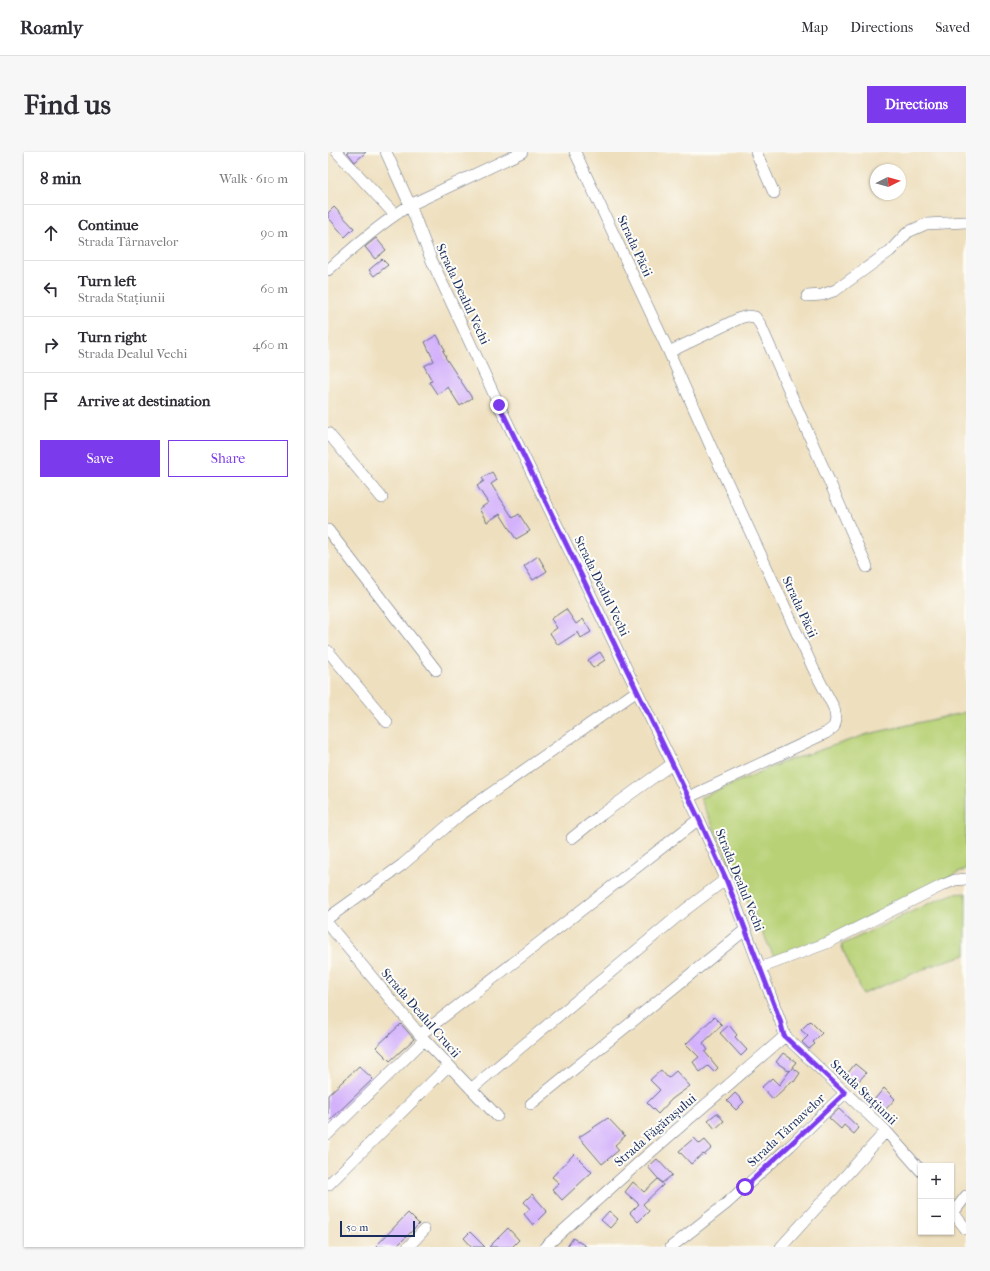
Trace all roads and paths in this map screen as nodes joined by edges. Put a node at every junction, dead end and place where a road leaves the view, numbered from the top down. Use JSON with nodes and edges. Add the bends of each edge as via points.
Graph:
{"nodes":[{"id":1,"x":337,"y":152,"type":"edge"},
{"id":2,"x":386,"y":152,"type":"edge"},
{"id":3,"x":522,"y":152,"type":"edge"},
{"id":4,"x":575,"y":152,"type":"edge"},
{"id":5,"x":756,"y":152,"type":"edge"},
{"id":6,"x":774,"y":193,"type":"dead end"},
{"id":7,"x":410,"y":205,"type":"junction"},
{"id":8,"x":395,"y":215,"type":"junction"},
{"id":9,"x":966,"y":222,"type":"edge"},
{"id":10,"x":328,"y":270,"type":"edge"},
{"id":11,"x":807,"y":296,"type":"dead end"},
{"id":12,"x":669,"y":352,"type":"junction"},
{"id":13,"x":328,"y":433,"type":"edge"},
{"id":14,"x":382,"y":498,"type":"dead end"},
{"id":15,"x":328,"y":530,"type":"edge"},
{"id":16,"x":867,"y":567,"type":"dead end"},
{"id":17,"x":328,"y":651,"type":"edge"},
{"id":18,"x":436,"y":670,"type":"dead end"},
{"id":19,"x":637,"y":691,"type":"junction"},
{"id":20,"x":387,"y":722,"type":"dead end"},
{"id":21,"x":672,"y":764,"type":"junction"},
{"id":22,"x":688,"y":797,"type":"junction"},
{"id":23,"x":699,"y":819,"type":"junction"},
{"id":24,"x":572,"y":838,"type":"dead end"},
{"id":25,"x":726,"y":879,"type":"junction"},
{"id":26,"x":966,"y":879,"type":"edge"},
{"id":27,"x":328,"y":918,"type":"edge"},
{"id":28,"x":328,"y":924,"type":"edge"},
{"id":29,"x":745,"y":930,"type":"junction"},
{"id":30,"x":760,"y":968,"type":"junction"},
{"id":31,"x":784,"y":1036,"type":"junction"},
{"id":32,"x":422,"y":1037,"type":"junction"},
{"id":33,"x":448,"y":1066,"type":"junction"},
{"id":34,"x":471,"y":1089,"type":"junction"},
{"id":35,"x":845,"y":1093,"type":"junction"},
{"id":36,"x":531,"y":1104,"type":"dead end"},
{"id":37,"x":497,"y":1116,"type":"dead end"},
{"id":38,"x":886,"y":1131,"type":"junction"},
{"id":39,"x":328,"y":1134,"type":"edge"},
{"id":40,"x":918,"y":1168,"type":"edge"},
{"id":41,"x":328,"y":1185,"type":"edge"},
{"id":42,"x":966,"y":1196,"type":"edge"},
{"id":43,"x":954,"y":1209,"type":"edge"},
{"id":44,"x":954,"y":1213,"type":"edge"},
{"id":45,"x":966,"y":1228,"type":"edge"},
{"id":46,"x":424,"y":1230,"type":"dead end"},
{"id":47,"x":408,"y":1247,"type":"edge"},
{"id":48,"x":544,"y":1247,"type":"edge"},
{"id":49,"x":671,"y":1247,"type":"edge"},
{"id":50,"x":781,"y":1247,"type":"edge"}],
"edges":[{"from":1,"to":8,"type":"street"},
{"from":2,"to":7,"type":"street","name":"Strada Dealul Vechi"},
{"from":3,"to":7,"type":"street"},
{"from":4,"to":12,"type":"street","name":"Strada Păcii"},
{"from":5,"to":6,"type":"street"},
{"from":7,"to":8,"type":"street"},
{"from":7,"to":19,"type":"street","name":"Strada Dealul Vechi","via":[[431,259],[499,405]]},
{"from":8,"to":10,"type":"street","via":[[365,237]]},
{"from":9,"to":11,"type":"street","via":[[926,224],[908,232],[890,251],[836,290],[822,295]]},
{"from":12,"to":16,"type":"street","via":[[740,318],[755,317]]},
{"from":12,"to":22,"type":"street","name":"Strada Păcii","via":[[711,448],[834,708],[836,719],[834,727],[826,734]]},
{"from":13,"to":14,"type":"street"},
{"from":15,"to":18,"type":"street"},
{"from":17,"to":20,"type":"street"},
{"from":19,"to":21,"type":"street","name":"Strada Dealul Vechi"},
{"from":19,"to":27,"type":"street","via":[[460,814],[402,865]]},
{"from":21,"to":22,"type":"street","name":"Strada Dealul Vechi"},
{"from":21,"to":24,"type":"street"},
{"from":22,"to":23,"type":"street","name":"Strada Dealul Vechi"},
{"from":23,"to":25,"type":"street","name":"Strada Dealul Vechi"},
{"from":23,"to":32,"type":"street"},
{"from":25,"to":29,"type":"street","name":"Strada Dealul Vechi"},
{"from":25,"to":34,"type":"street","via":[[679,914]]},
{"from":26,"to":30,"type":"street","via":[[943,885],[827,943]]},
{"from":28,"to":32,"type":"street","name":"Strada Dealul Crucii"},
{"from":29,"to":30,"type":"street","name":"Strada Dealul Vechi"},
{"from":29,"to":36,"type":"street"},
{"from":30,"to":31,"type":"street","name":"Strada Dealul Vechi"},
{"from":31,"to":35,"type":"street","name":"Strada Stațiunii"},
{"from":31,"to":48,"type":"street","name":"Strada Făgărașului"},
{"from":32,"to":33,"type":"street","name":"Strada Dealul Crucii"},
{"from":32,"to":39,"type":"street"},
{"from":33,"to":34,"type":"street","name":"Strada Dealul Crucii"},
{"from":33,"to":41,"type":"street"},
{"from":34,"to":37,"type":"street","name":"Strada Dealul Crucii"},
{"from":35,"to":38,"type":"street","name":"Strada Stațiunii"},
{"from":35,"to":49,"type":"street","name":"Strada Târnavelor","via":[[731,1200]]},
{"from":38,"to":40,"type":"street","name":"Strada Stațiunii"},
{"from":38,"to":50,"type":"street"},
{"from":42,"to":43,"type":"street"},
{"from":44,"to":45,"type":"street"},
{"from":46,"to":47,"type":"street"}]}
